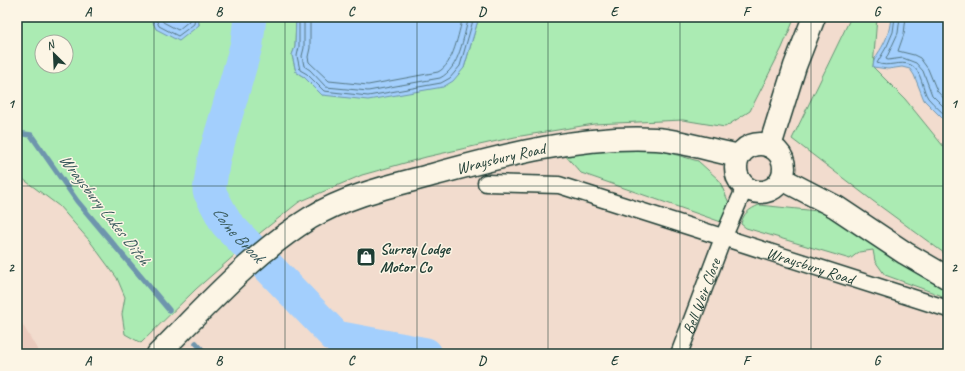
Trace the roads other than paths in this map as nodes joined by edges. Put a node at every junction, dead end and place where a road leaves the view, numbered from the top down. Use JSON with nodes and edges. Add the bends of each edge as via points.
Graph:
{"nodes":[{"id":1,"x":814,"y":17,"type":"edge"},
{"id":2,"x":770,"y":146,"type":"junction"},
{"id":3,"x":739,"y":156,"type":"junction"},
{"id":4,"x":782,"y":179,"type":"junction"},
{"id":5,"x":486,"y":183,"type":"dead end"},
{"id":6,"x":745,"y":188,"type":"junction"},
{"id":7,"x":723,"y":238,"type":"junction"},
{"id":8,"x":948,"y":278,"type":"edge"},
{"id":9,"x":948,"y":309,"type":"edge"},
{"id":10,"x":158,"y":354,"type":"edge"},
{"id":11,"x":679,"y":354,"type":"edge"}],
"edges":[{"from":1,"to":2,"type":"main road","via":[[795,66]]},
{"from":2,"to":3,"type":"main road","via":[[753,145]]},
{"from":2,"to":4,"type":"main road","via":[[782,157],[785,171]]},
{"from":3,"to":6,"type":"main road","via":[[736,173]]},
{"from":3,"to":10,"type":"main road","name":"Wraysbury Road","via":[[658,138],[608,139],[546,147],[368,192],[311,218],[276,242],[231,281]]},
{"from":4,"to":6,"type":"main road","via":[[770,191],[761,193]]},
{"from":4,"to":8,"type":"main road","via":[[836,207]]},
{"from":5,"to":7,"type":"street","name":"Wraysbury Road","via":[[560,185]]},
{"from":6,"to":7,"type":"street","name":"Bell Weir Close"},
{"from":7,"to":9,"type":"street","name":"Wraysbury Road"},
{"from":7,"to":11,"type":"street","name":"Bell Weir Close"}]}
